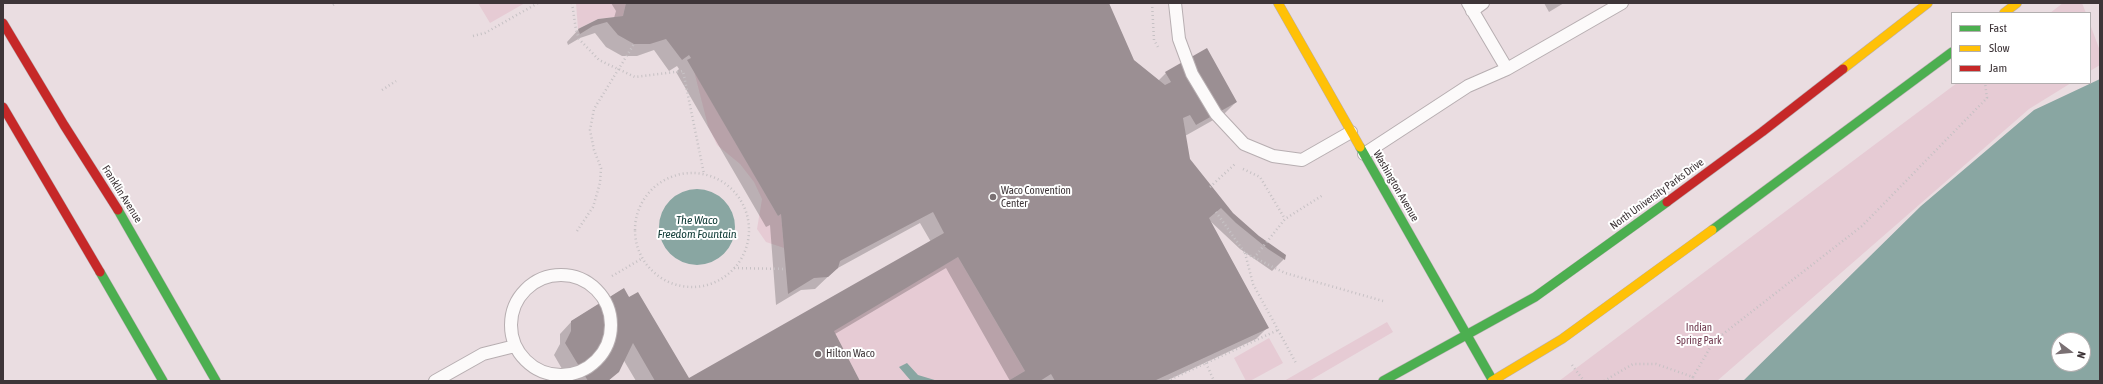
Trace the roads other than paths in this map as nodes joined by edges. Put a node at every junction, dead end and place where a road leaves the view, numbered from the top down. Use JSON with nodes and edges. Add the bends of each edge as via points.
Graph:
{"nodes":[{"id":1,"x":1175,"y":3,"type":"edge"},
{"id":2,"x":1278,"y":3,"type":"edge"},
{"id":3,"x":1483,"y":3,"type":"edge"},
{"id":4,"x":1622,"y":3,"type":"edge"},
{"id":5,"x":1928,"y":3,"type":"edge"},
{"id":6,"x":2017,"y":3,"type":"edge"},
{"id":7,"x":1470,"y":7,"type":"edge"},
{"id":8,"x":2005,"y":12,"type":"edge"},
{"id":9,"x":3,"y":23,"type":"edge"},
{"id":10,"x":1951,"y":53,"type":"edge"},
{"id":11,"x":1507,"y":69,"type":"junction"},
{"id":12,"x":3,"y":107,"type":"edge"},
{"id":13,"x":1352,"y":132,"type":"junction"},
{"id":14,"x":1364,"y":154,"type":"junction"},
{"id":15,"x":1468,"y":334,"type":"junction"},
{"id":16,"x":515,"y":346,"type":"junction"},
{"id":17,"x":163,"y":381,"type":"edge"},
{"id":18,"x":216,"y":381,"type":"edge"},
{"id":19,"x":435,"y":381,"type":"edge"},
{"id":20,"x":1383,"y":381,"type":"edge"},
{"id":21,"x":1493,"y":381,"type":"edge"}],
"edges":[{"from":1,"to":13,"type":"lane","via":[[1179,39],[1192,74],[1216,114],[1244,144],[1273,156],[1302,160]]},
{"from":2,"to":13,"type":"main road","name":"Washington Avenue"},
{"from":3,"to":7,"type":"lane"},
{"from":4,"to":11,"type":"lane"},
{"from":5,"to":15,"type":"main road","name":"North University Parks Drive","via":[[1762,132],[1557,282]]},
{"from":6,"to":8,"type":"main road"},
{"from":7,"to":11,"type":"lane"},
{"from":9,"to":18,"type":"main road","name":"Franklin Avenue","via":[[64,125],[117,206]]},
{"from":10,"to":21,"type":"main road","via":[[1813,157],[1562,339]]},
{"from":11,"to":14,"type":"lane","via":[[1468,86]]},
{"from":12,"to":17,"type":"main road"},
{"from":13,"to":14,"type":"main road","name":"Washington Avenue"},
{"from":14,"to":15,"type":"main road","name":"Washington Avenue"},
{"from":15,"to":20,"type":"main road","name":"North University Parks Drive"},
{"from":15,"to":21,"type":"main road","name":"Washington Avenue"},
{"from":16,"to":16,"type":"lane","via":[[524,360],[543,372],[553,375],[570,374],[585,369],[598,359],[611,328],[609,312],[603,297],[591,284],[576,276],[560,274],[544,277],[529,286],[518,298],[510,330]]},
{"from":16,"to":19,"type":"lane","via":[[483,354]]}]}
